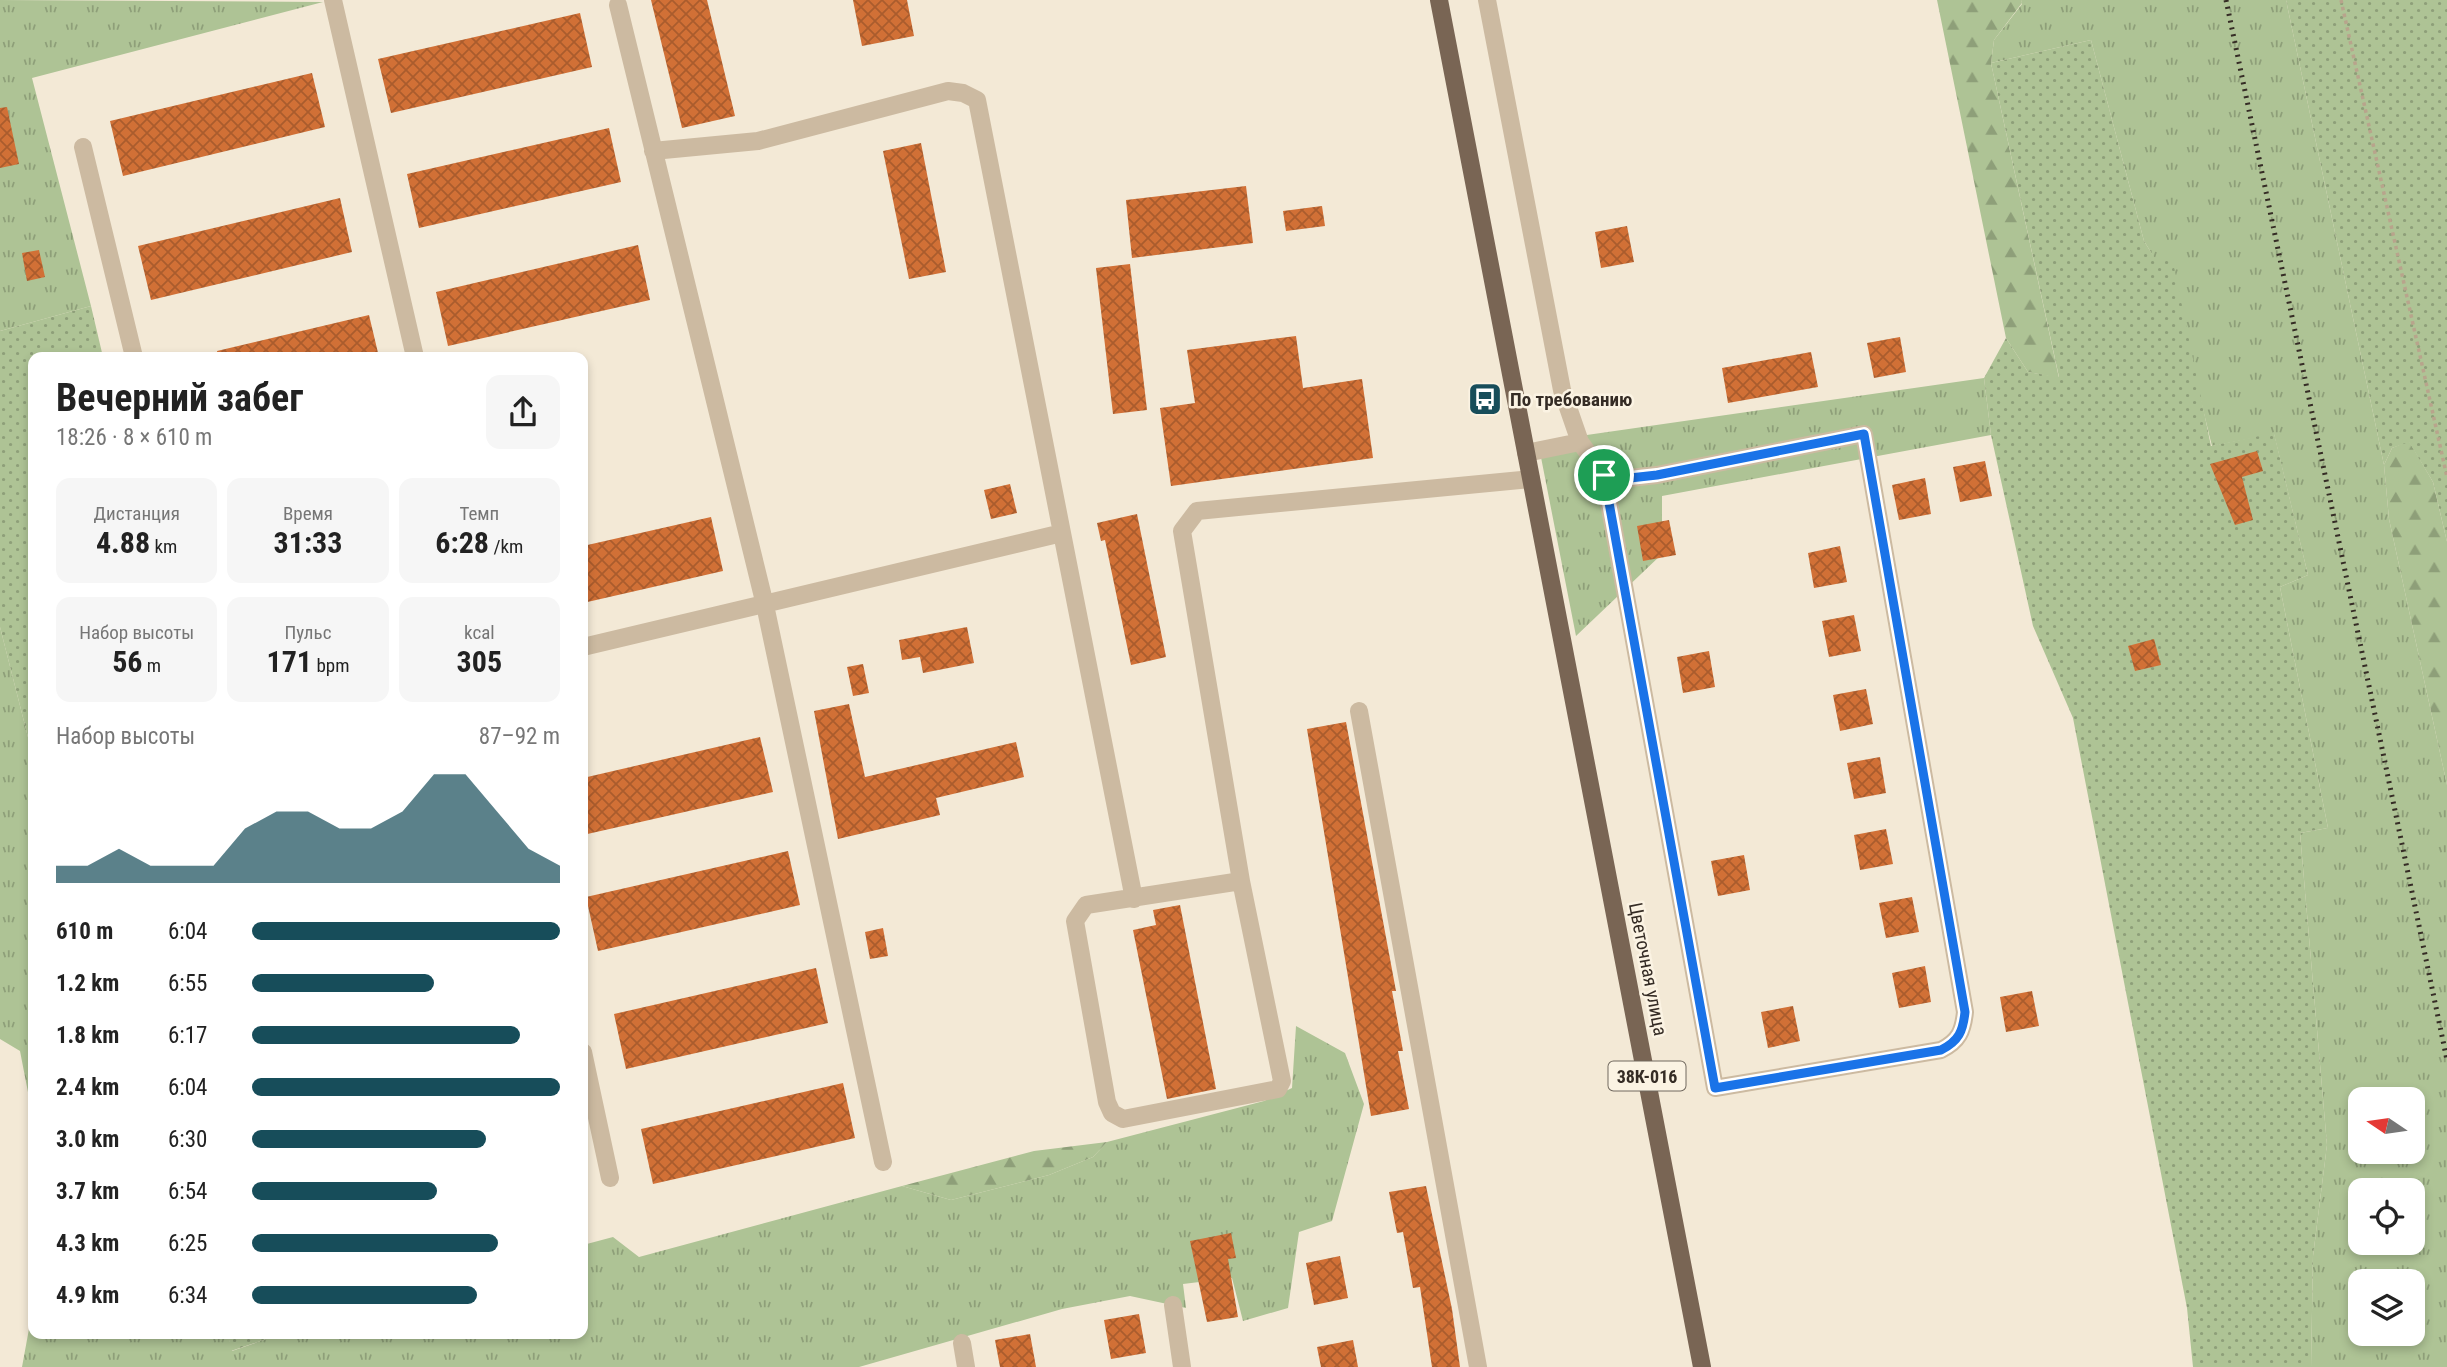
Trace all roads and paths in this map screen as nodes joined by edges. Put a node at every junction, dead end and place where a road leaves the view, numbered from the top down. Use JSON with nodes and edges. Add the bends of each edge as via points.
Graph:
{"nodes":[{"id":1,"x":333,"y":0,"type":"edge"},
{"id":2,"x":1439,"y":0,"type":"edge"},
{"id":3,"x":1487,"y":0,"type":"edge"},
{"id":4,"x":2341,"y":0,"type":"edge"},
{"id":5,"x":618,"y":5,"type":"dead end"},
{"id":6,"x":83,"y":146,"type":"dead end"},
{"id":7,"x":653,"y":151,"type":"junction"},
{"id":8,"x":133,"y":352,"type":"edge"},
{"id":9,"x":414,"y":352,"type":"edge"},
{"id":10,"x":1580,"y":442,"type":"junction"},
{"id":11,"x":1526,"y":453,"type":"junction"},
{"id":12,"x":1604,"y":475,"type":"junction"},
{"id":13,"x":2447,"y":477,"type":"edge"},
{"id":14,"x":1531,"y":479,"type":"junction"},
{"id":15,"x":1062,"y":533,"type":"junction"},
{"id":16,"x":765,"y":605,"type":"junction"},
{"id":17,"x":588,"y":646,"type":"edge"},
{"id":18,"x":1359,"y":711,"type":"dead end"},
{"id":19,"x":1241,"y":881,"type":"junction"},
{"id":20,"x":1134,"y":899,"type":"junction"},
{"id":21,"x":588,"y":1075,"type":"edge"},
{"id":22,"x":883,"y":1162,"type":"dead end"},
{"id":23,"x":610,"y":1178,"type":"dead end"},
{"id":24,"x":1173,"y":1305,"type":"dead end"},
{"id":25,"x":962,"y":1343,"type":"dead end"},
{"id":26,"x":965,"y":1367,"type":"edge"},
{"id":27,"x":1182,"y":1367,"type":"edge"},
{"id":28,"x":1478,"y":1367,"type":"edge"},
{"id":29,"x":1702,"y":1367,"type":"edge"}],
"edges":[{"from":1,"to":9,"type":"street"},
{"from":2,"to":11,"type":"main road","number":"38К-016"},
{"from":3,"to":10,"type":"street","via":[[1563,390]]},
{"from":4,"to":13,"type":"path"},
{"from":5,"to":7,"type":"street"},
{"from":6,"to":8,"type":"street"},
{"from":7,"to":15,"type":"street","via":[[758,142],[948,91],[977,100]]},
{"from":7,"to":16,"type":"street"},
{"from":10,"to":11,"type":"street"},
{"from":10,"to":12,"type":"street"},
{"from":11,"to":14,"type":"main road","number":"38К-016"},
{"from":12,"to":12,"type":"street","via":[[1657,475],[1864,434],[1965,1012],[1963,1029],[1954,1044],[1941,1050],[1715,1088]]},
{"from":14,"to":19,"type":"street","via":[[1197,511],[1187,520],[1182,531]]},
{"from":14,"to":29,"type":"main road","name":"Цветочная улица","number":"38К-016"},
{"from":15,"to":16,"type":"street"},
{"from":15,"to":20,"type":"street"},
{"from":16,"to":17,"type":"street"},
{"from":16,"to":22,"type":"street"},
{"from":18,"to":28,"type":"street"},
{"from":19,"to":20,"type":"street"},
{"from":19,"to":20,"type":"street","via":[[1282,1071],[1278,1089],[1123,1119],[1112,1113],[1107,1102],[1075,921],[1086,905]]},
{"from":21,"to":23,"type":"street"},
{"from":24,"to":27,"type":"street"},
{"from":25,"to":26,"type":"street"}]}
